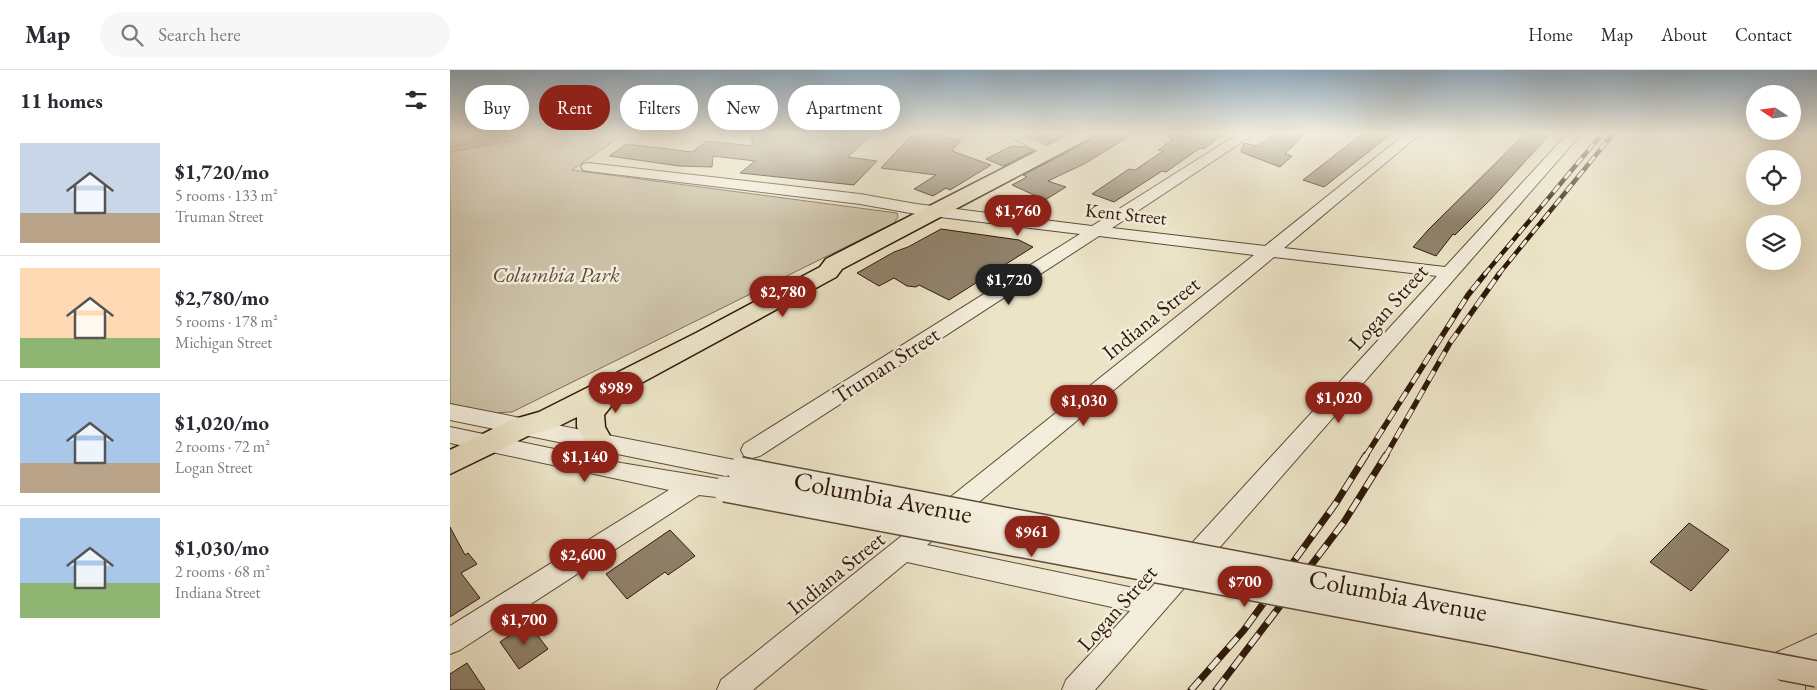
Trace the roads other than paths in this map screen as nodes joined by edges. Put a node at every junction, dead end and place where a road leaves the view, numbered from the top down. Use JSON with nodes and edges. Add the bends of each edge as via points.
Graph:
{"nodes":[{"id":1,"x":1029,"y":163,"type":"edge"},
{"id":2,"x":1202,"y":163,"type":"edge"},
{"id":3,"x":1379,"y":163,"type":"edge"},
{"id":4,"x":1549,"y":163,"type":"edge"},
{"id":5,"x":588,"y":168,"type":"dead end"},
{"id":6,"x":933,"y":212,"type":"junction"},
{"id":7,"x":1094,"y":231,"type":"junction"},
{"id":8,"x":1272,"y":252,"type":"junction"},
{"id":9,"x":834,"y":264,"type":"junction"},
{"id":10,"x":1452,"y":272,"type":"junction"},
{"id":11,"x":616,"y":384,"type":"junction"},
{"id":12,"x":450,"y":412,"type":"edge"},
{"id":13,"x":521,"y":427,"type":"junction"},
{"id":14,"x":450,"y":435,"type":"edge"},
{"id":15,"x":489,"y":442,"type":"junction"},
{"id":16,"x":600,"y":443,"type":"junction"},
{"id":17,"x":450,"y":462,"type":"edge"},
{"id":18,"x":739,"y":470,"type":"junction"},
{"id":19,"x":694,"y":486,"type":"junction"},
{"id":20,"x":903,"y":551,"type":"junction"},
{"id":21,"x":1154,"y":604,"type":"junction"},
{"id":22,"x":450,"y":641,"type":"edge"},
{"id":23,"x":1811,"y":659,"type":"edge"},
{"id":24,"x":731,"y":690,"type":"edge"},
{"id":25,"x":1076,"y":690,"type":"edge"},
{"id":26,"x":1730,"y":690,"type":"edge"},
{"id":27,"x":1771,"y":690,"type":"edge"},
{"id":28,"x":1791,"y":690,"type":"edge"}],
"edges":[{"from":1,"to":6,"type":"main road"},
{"from":2,"to":7,"type":"street","name":"Truman Street"},
{"from":3,"to":8,"type":"street","name":"Indiana Street"},
{"from":4,"to":10,"type":"street","name":"Logan Street"},
{"from":5,"to":6,"type":"street","name":"Kent Street","via":[[850,198]]},
{"from":6,"to":7,"type":"street","name":"Kent Street"},
{"from":6,"to":9,"type":"main road"},
{"from":7,"to":8,"type":"street","name":"Kent Street"},
{"from":7,"to":18,"type":"street","name":"Truman Street"},
{"from":8,"to":10,"type":"street","name":"Kent Street"},
{"from":8,"to":20,"type":"street","name":"Indiana Street"},
{"from":9,"to":11,"type":"main road","via":[[828,272]]},
{"from":9,"to":13,"type":"main road","via":[[822,265],[535,412]]},
{"from":10,"to":21,"type":"street","name":"Logan Street"},
{"from":11,"to":13,"type":"main road","via":[[546,420]]},
{"from":11,"to":16,"type":"main road","via":[[593,408],[588,420]]},
{"from":12,"to":13,"type":"street","name":"Columbia Avenue"},
{"from":13,"to":15,"type":"main road"},
{"from":13,"to":16,"type":"street","name":"Columbia Avenue"},
{"from":14,"to":15,"type":"street","name":"Columbia Avenue"},
{"from":15,"to":17,"type":"main road"},
{"from":15,"to":19,"type":"street","name":"Columbia Avenue"},
{"from":16,"to":18,"type":"street","name":"Columbia Avenue"},
{"from":18,"to":19,"type":"street","name":"Columbia Avenue"},
{"from":18,"to":23,"type":"street","name":"Columbia Avenue","bridge":true},
{"from":18,"to":27,"type":"street","name":"Columbia Avenue","bridge":true},
{"from":19,"to":22,"type":"street"},
{"from":20,"to":21,"type":"street"},
{"from":20,"to":24,"type":"street","name":"Indiana Street"},
{"from":21,"to":25,"type":"street","name":"Logan Street"},
{"from":23,"to":26,"type":"street"},
{"from":23,"to":28,"type":"street","via":[[1791,676]]}]}
